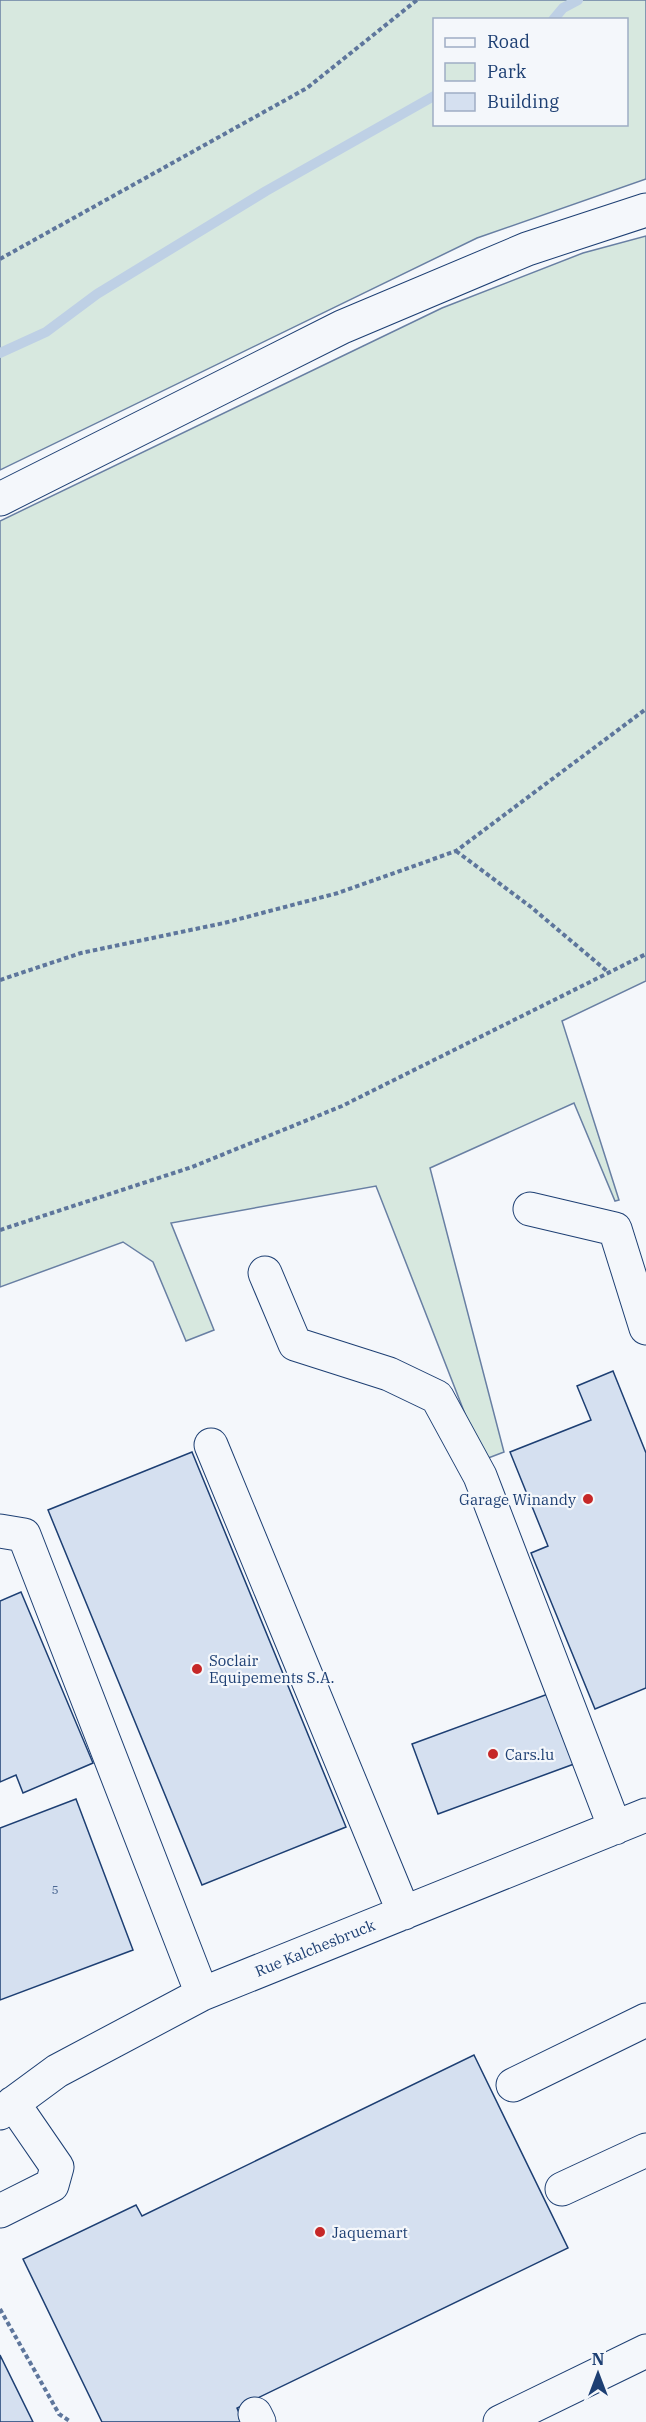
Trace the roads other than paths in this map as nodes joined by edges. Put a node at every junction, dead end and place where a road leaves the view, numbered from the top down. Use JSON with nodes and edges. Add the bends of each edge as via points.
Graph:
{"nodes":[{"id":1,"x":646,"y":210,"type":"edge"},
{"id":2,"x":0,"y":499,"type":"edge"},
{"id":3,"x":530,"y":1209,"type":"dead end"},
{"id":4,"x":265,"y":1273,"type":"dead end"},
{"id":5,"x":646,"y":1328,"type":"edge"},
{"id":6,"x":211,"y":1445,"type":"dead end"},
{"id":7,"x":0,"y":1531,"type":"edge"},
{"id":8,"x":646,"y":1815,"type":"edge"},
{"id":9,"x":615,"y":1828,"type":"junction"},
{"id":10,"x":404,"y":1913,"type":"junction"},
{"id":11,"x":202,"y":1994,"type":"junction"},
{"id":12,"x":646,"y":2020,"type":"edge"},
{"id":13,"x":513,"y":2085,"type":"dead end"},
{"id":14,"x":7,"y":2108,"type":"edge"},
{"id":15,"x":646,"y":2150,"type":"edge"},
{"id":16,"x":562,"y":2188,"type":"dead end"},
{"id":17,"x":0,"y":2211,"type":"edge"},
{"id":18,"x":646,"y":2351,"type":"edge"},
{"id":19,"x":500,"y":2422,"type":"edge"}],
"edges":[{"from":1,"to":2,"type":"street","via":[[527,249],[342,327]]},
{"from":3,"to":5,"type":"street","via":[[615,1229]]},
{"from":4,"to":9,"type":"street","via":[[295,1344],[389,1374],[437,1396],[480,1476]]},
{"from":6,"to":10,"type":"street"},
{"from":7,"to":11,"type":"street","via":[[24,1535]]},
{"from":8,"to":9,"type":"street","name":"Rue Kalchesbruck"},
{"from":9,"to":10,"type":"street","name":"Rue Kalchesbruck"},
{"from":10,"to":11,"type":"street","name":"Rue Kalchesbruck"},
{"from":11,"to":14,"type":"street","name":"Rue Kalchesbruck","via":[[57,2071]]},
{"from":12,"to":13,"type":"street"},
{"from":14,"to":17,"type":"street","via":[[57,2168],[52,2185]]},
{"from":15,"to":16,"type":"street"},
{"from":18,"to":19,"type":"street"}]}
